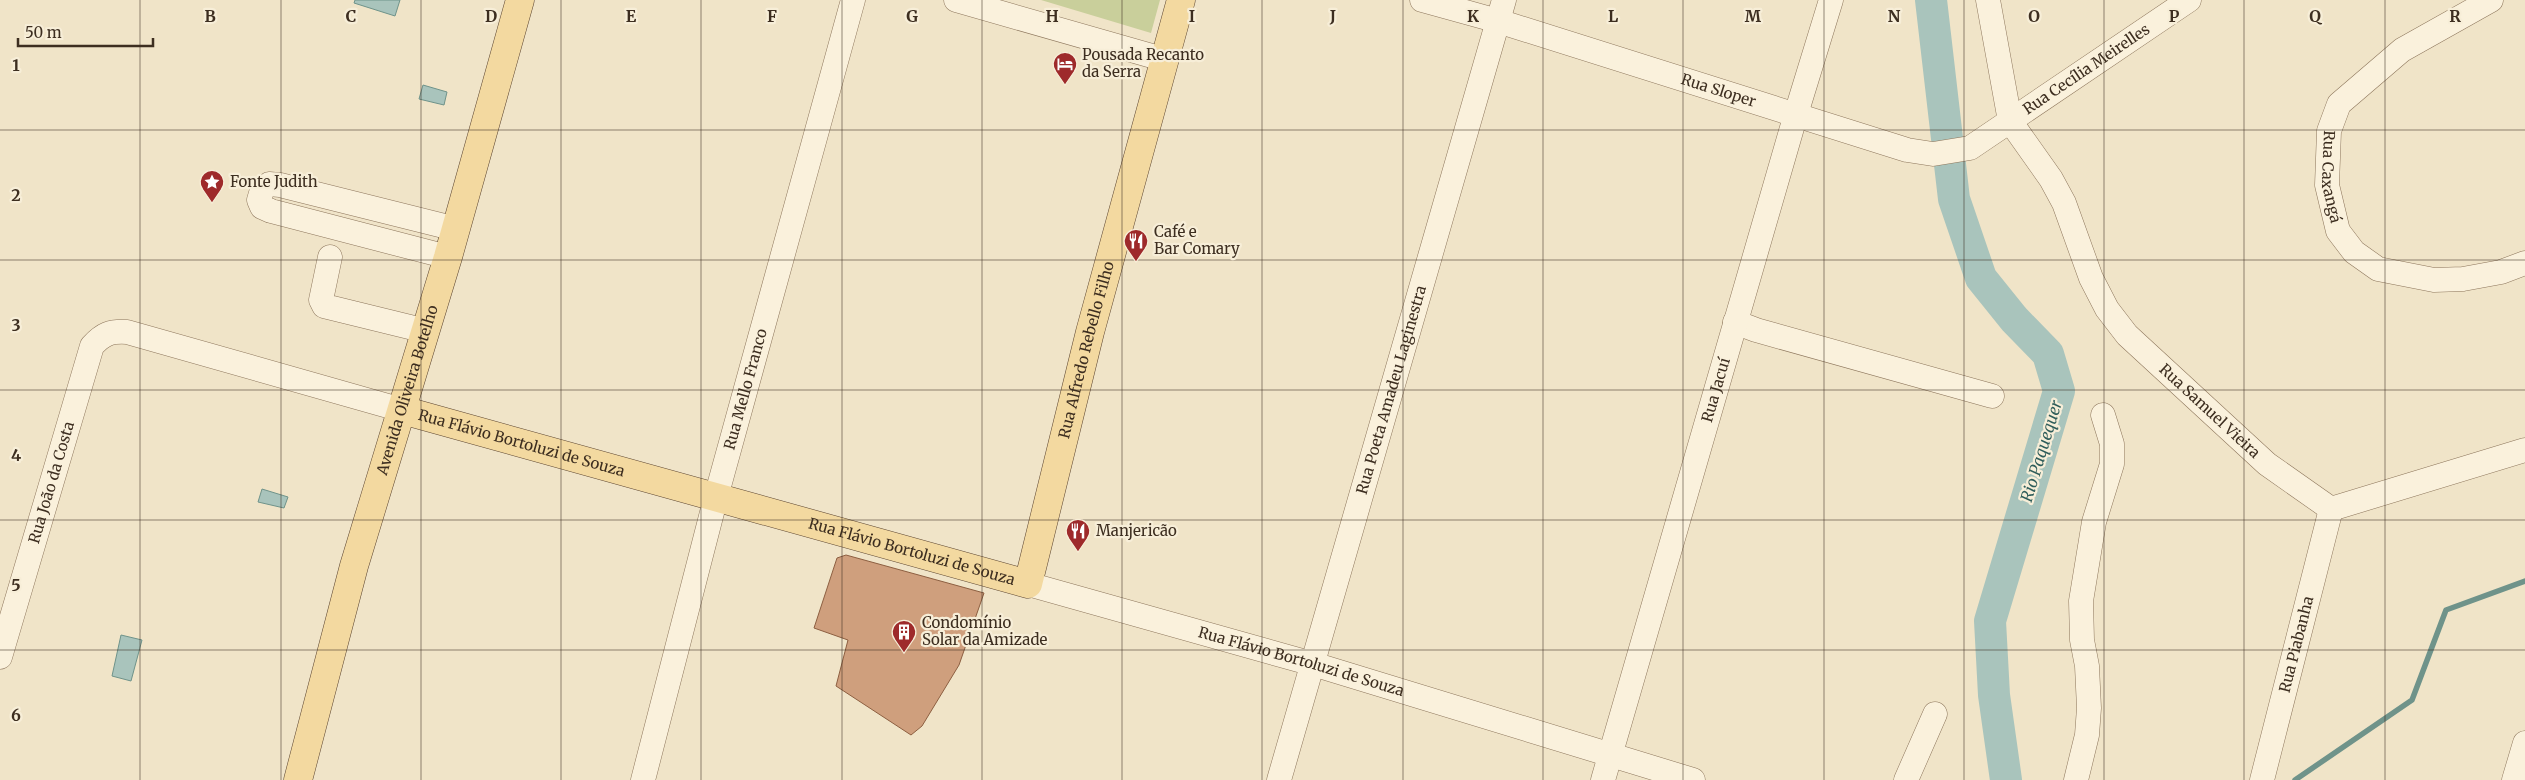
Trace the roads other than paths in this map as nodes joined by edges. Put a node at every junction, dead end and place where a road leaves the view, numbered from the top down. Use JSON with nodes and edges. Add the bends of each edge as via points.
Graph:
{"nodes":[{"id":1,"x":520,"y":0,"type":"edge"},
{"id":2,"x":853,"y":0,"type":"edge"},
{"id":3,"x":956,"y":0,"type":"edge"},
{"id":4,"x":1181,"y":0,"type":"edge"},
{"id":5,"x":1422,"y":0,"type":"edge"},
{"id":6,"x":1832,"y":0,"type":"edge"},
{"id":7,"x":1988,"y":0,"type":"edge"},
{"id":8,"x":2189,"y":0,"type":"edge"},
{"id":9,"x":2491,"y":0,"type":"edge"},
{"id":10,"x":1501,"y":10,"type":"edge"},
{"id":11,"x":1166,"y":60,"type":"junction"},
{"id":12,"x":1796,"y":114,"type":"junction"},
{"id":13,"x":2010,"y":121,"type":"junction"},
{"id":14,"x":456,"y":229,"type":"junction"},
{"id":15,"x":330,"y":257,"type":"dead end"},
{"id":16,"x":448,"y":257,"type":"junction"},
{"id":17,"x":2525,"y":264,"type":"edge"},
{"id":18,"x":1735,"y":322,"type":"junction"},
{"id":19,"x":426,"y":331,"type":"junction"},
{"id":20,"x":127,"y":332,"type":"joint"},
{"id":21,"x":1992,"y":396,"type":"dead end"},
{"id":22,"x":402,"y":410,"type":"junction"},
{"id":23,"x":2103,"y":415,"type":"dead end"},
{"id":24,"x":2525,"y":450,"type":"edge"},
{"id":25,"x":716,"y":497,"type":"junction"},
{"id":26,"x":2331,"y":509,"type":"junction"},
{"id":27,"x":1028,"y":584,"type":"junction"},
{"id":28,"x":0,"y":657,"type":"edge"},
{"id":29,"x":1313,"y":664,"type":"junction"},
{"id":30,"x":1935,"y":714,"type":"dead end"},
{"id":31,"x":2525,"y":743,"type":"edge"},
{"id":32,"x":1609,"y":756,"type":"junction"},
{"id":33,"x":298,"y":780,"type":"edge"},
{"id":34,"x":643,"y":780,"type":"edge"},
{"id":35,"x":1279,"y":780,"type":"edge"},
{"id":36,"x":1603,"y":780,"type":"edge"},
{"id":37,"x":1693,"y":780,"type":"edge"},
{"id":38,"x":1906,"y":780,"type":"edge"},
{"id":39,"x":2076,"y":780,"type":"edge"},
{"id":40,"x":2262,"y":780,"type":"edge"},
{"id":41,"x":2514,"y":780,"type":"edge"}],
"edges":[{"from":1,"to":14,"type":"main road","name":"Avenida Oliveira Botelho"},
{"from":2,"to":25,"type":"street","name":"Rua Mello Franco"},
{"from":3,"to":11,"type":"street"},
{"from":4,"to":11,"type":"main road","name":"Rua Alfredo Rebello Filho"},
{"from":5,"to":10,"type":"street","name":"Rua Sloper"},
{"from":6,"to":12,"type":"street","name":"Rua Jacuí"},
{"from":7,"to":13,"type":"street"},
{"from":8,"to":13,"type":"street","name":"Rua Cecília Meirelles"},
{"from":9,"to":17,"type":"street","name":"Rua Caxangá","via":[[2402,50],[2339,104],[2330,131],[2327,185],[2338,231],[2354,252],[2378,269],[2434,280],[2463,279]]},
{"from":10,"to":12,"type":"street","name":"Rua Sloper"},
{"from":10,"to":29,"type":"street","name":"Rua Poeta Amadeu Laginestra"},
{"from":11,"to":27,"type":"main road","name":"Rua Alfredo Rebello Filho","via":[[1088,341]]},
{"from":12,"to":13,"type":"street","name":"Rua Sloper","via":[[1907,150],[1933,154],[1970,148]]},
{"from":12,"to":18,"type":"street","name":"Rua Jacuí"},
{"from":13,"to":26,"type":"street","name":"Rua Samuel Vieira","via":[[2055,187],[2077,234],[2098,293],[2127,334],[2267,464]]},
{"from":14,"to":16,"type":"main road","name":"Avenida Oliveira Botelho"},
{"from":14,"to":16,"type":"street","via":[[280,185],[269,184],[262,190],[259,200],[262,207],[271,211]]},
{"from":15,"to":19,"type":"street","via":[[321,300],[324,306]]},
{"from":16,"to":19,"type":"main road","name":"Avenida Oliveira Botelho"},
{"from":18,"to":21,"type":"street"},
{"from":18,"to":32,"type":"street","name":"Rua Jacuí"},
{"from":19,"to":22,"type":"main road","name":"Avenida Oliveira Botelho"},
{"from":20,"to":22,"type":"street","name":"Rua Flávio Bortoluzi de Souza"},
{"from":20,"to":28,"type":"street","name":"Rua João da Costa","via":[[112,331],[92,346]]},
{"from":22,"to":25,"type":"main road","name":"Rua Flávio Bortoluzi de Souza"},
{"from":22,"to":33,"type":"main road","name":"Avenida Oliveira Botelho","via":[[354,566]]},
{"from":23,"to":39,"type":"street","via":[[2112,444],[2112,464],[2094,522],[2081,601],[2089,708],[2087,735]]},
{"from":24,"to":26,"type":"street"},
{"from":25,"to":27,"type":"main road","name":"Rua Flávio Bortoluzi de Souza"},
{"from":25,"to":34,"type":"street","name":"Rua Mello Franco"},
{"from":26,"to":40,"type":"street","name":"Rua Piabanha"},
{"from":27,"to":29,"type":"street","name":"Rua Flávio Bortoluzi de Souza"},
{"from":29,"to":32,"type":"street","name":"Rua Flávio Bortoluzi de Souza"},
{"from":29,"to":35,"type":"street","name":"Rua Poeta Amadeu Laginestra"},
{"from":30,"to":38,"type":"street"},
{"from":31,"to":41,"type":"street"},
{"from":32,"to":36,"type":"street","name":"Rua Jacuí"},
{"from":32,"to":37,"type":"street","name":"Rua Flávio Bortoluzi de Souza"}]}
